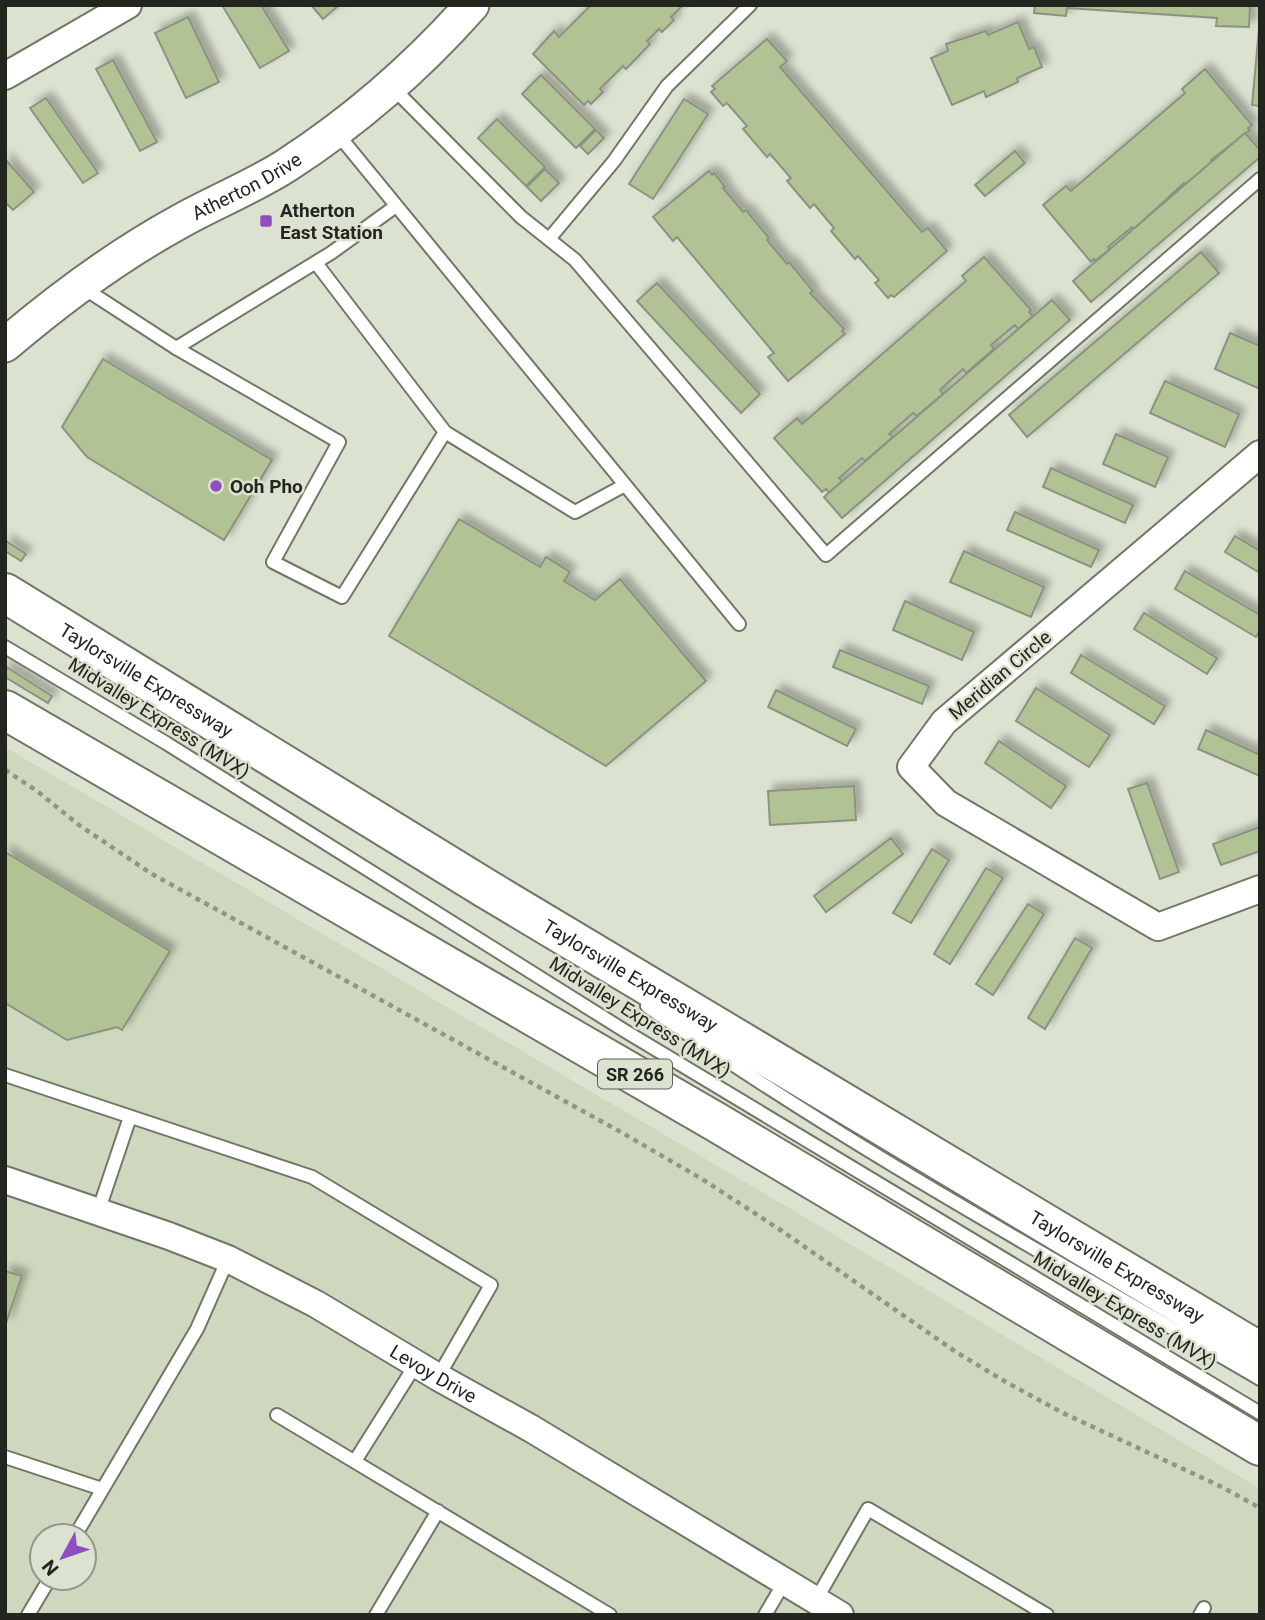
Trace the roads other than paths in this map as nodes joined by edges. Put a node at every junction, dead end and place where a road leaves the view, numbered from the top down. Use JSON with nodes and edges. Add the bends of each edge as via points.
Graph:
{"nodes":[{"id":1,"x":472,"y":5,"type":"edge"},
{"id":2,"x":750,"y":5,"type":"edge"},
{"id":3,"x":114,"y":8,"type":"edge"},
{"id":4,"x":5,"y":76,"type":"edge"},
{"id":5,"x":392,"y":88,"type":"junction"},
{"id":6,"x":336,"y":132,"type":"junction"},
{"id":7,"x":1260,"y":179,"type":"edge"},
{"id":8,"x":396,"y":206,"type":"junction"},
{"id":9,"x":549,"y":239,"type":"junction"},
{"id":10,"x":316,"y":263,"type":"junction"},
{"id":11,"x":81,"y":286,"type":"junction"},
{"id":12,"x":5,"y":345,"type":"edge"},
{"id":13,"x":176,"y":348,"type":"junction"},
{"id":14,"x":445,"y":432,"type":"junction"},
{"id":15,"x":1260,"y":454,"type":"edge"},
{"id":16,"x":625,"y":485,"type":"junction"},
{"id":17,"x":5,"y":593,"type":"edge"},
{"id":18,"x":739,"y":624,"type":"dead end"},
{"id":19,"x":5,"y":647,"type":"edge"},
{"id":20,"x":5,"y":710,"type":"edge"},
{"id":21,"x":485,"y":887,"type":"junction"},
{"id":22,"x":1260,"y":889,"type":"edge"},
{"id":23,"x":590,"y":966,"type":"dead end"},
{"id":24,"x":633,"y":996,"type":"dead end"},
{"id":25,"x":5,"y":1075,"type":"edge"},
{"id":26,"x":130,"y":1117,"type":"junction"},
{"id":27,"x":5,"y":1180,"type":"edge"},
{"id":28,"x":98,"y":1212,"type":"junction"},
{"id":29,"x":228,"y":1259,"type":"junction"},
{"id":30,"x":1260,"y":1352,"type":"edge"},
{"id":31,"x":427,"y":1371,"type":"junction"},
{"id":32,"x":1260,"y":1379,"type":"edge"},
{"id":33,"x":1260,"y":1413,"type":"edge"},
{"id":34,"x":277,"y":1415,"type":"dead end"},
{"id":35,"x":1260,"y":1446,"type":"edge"},
{"id":36,"x":5,"y":1457,"type":"edge"},
{"id":37,"x":355,"y":1461,"type":"junction"},
{"id":38,"x":102,"y":1489,"type":"junction"},
{"id":39,"x":438,"y":1511,"type":"junction"},
{"id":40,"x":83,"y":1522,"type":"edge"},
{"id":41,"x":785,"y":1581,"type":"junction"},
{"id":42,"x":42,"y":1592,"type":"edge"},
{"id":43,"x":816,"y":1600,"type":"junction"},
{"id":44,"x":28,"y":1615,"type":"edge"},
{"id":45,"x":376,"y":1615,"type":"edge"},
{"id":46,"x":610,"y":1615,"type":"edge"},
{"id":47,"x":765,"y":1615,"type":"edge"},
{"id":48,"x":840,"y":1615,"type":"edge"},
{"id":49,"x":1047,"y":1615,"type":"edge"}],
"edges":[{"from":1,"to":5,"type":"street","name":"Atherton Drive"},
{"from":2,"to":9,"type":"lane","via":[[667,86]]},
{"from":3,"to":4,"type":"street"},
{"from":5,"to":6,"type":"street","name":"Atherton Drive"},
{"from":5,"to":9,"type":"lane","via":[[521,217]]},
{"from":6,"to":8,"type":"lane"},
{"from":6,"to":11,"type":"street","name":"Atherton Drive","via":[[285,167],[177,223]]},
{"from":7,"to":9,"type":"lane","via":[[825,555],[575,260]]},
{"from":8,"to":10,"type":"lane"},
{"from":8,"to":16,"type":"lane"},
{"from":10,"to":13,"type":"lane"},
{"from":10,"to":14,"type":"lane"},
{"from":11,"to":12,"type":"street","name":"Atherton Drive"},
{"from":11,"to":13,"type":"lane"},
{"from":13,"to":14,"type":"lane","via":[[339,442],[274,562],[342,597]]},
{"from":14,"to":16,"type":"lane","via":[[575,512]]},
{"from":15,"to":22,"type":"street","name":"Meridian Circle","via":[[944,722],[911,767],[947,803],[1158,927]]},
{"from":16,"to":18,"type":"lane"},
{"from":17,"to":21,"type":"main road","name":"Taylorsville Expressway"},
{"from":19,"to":33,"type":"lane","name":"Midvalley Express (MVX)","via":[[625,1031]]},
{"from":20,"to":35,"type":"main road","number":"SR 266","via":[[692,1108]]},
{"from":21,"to":23,"type":"lane","name":"Midvalley Express (MVX)"},
{"from":21,"to":30,"type":"main road","name":"Taylorsville Expressway"},
{"from":24,"to":32,"type":"lane","name":"Midvalley Express (MVX)","via":[[865,1147]]},
{"from":25,"to":26,"type":"lane"},
{"from":26,"to":28,"type":"lane"},
{"from":26,"to":31,"type":"lane","via":[[312,1177],[491,1285]]},
{"from":27,"to":28,"type":"street","name":"Levoy Drive"},
{"from":28,"to":29,"type":"street","name":"Levoy Drive"},
{"from":29,"to":31,"type":"street","name":"Levoy Drive","via":[[316,1304]]},
{"from":29,"to":38,"type":"lane","via":[[204,1317]]},
{"from":31,"to":37,"type":"lane"},
{"from":31,"to":41,"type":"street","name":"Levoy Drive"},
{"from":34,"to":37,"type":"lane"},
{"from":36,"to":38,"type":"lane"},
{"from":37,"to":39,"type":"lane"},
{"from":38,"to":40,"type":"lane"},
{"from":39,"to":45,"type":"lane"},
{"from":39,"to":46,"type":"lane"},
{"from":41,"to":43,"type":"street","name":"Levoy Drive"},
{"from":41,"to":47,"type":"lane"},
{"from":42,"to":44,"type":"lane"},
{"from":43,"to":48,"type":"street","name":"Levoy Drive"},
{"from":43,"to":49,"type":"lane","via":[[869,1509]]}]}
